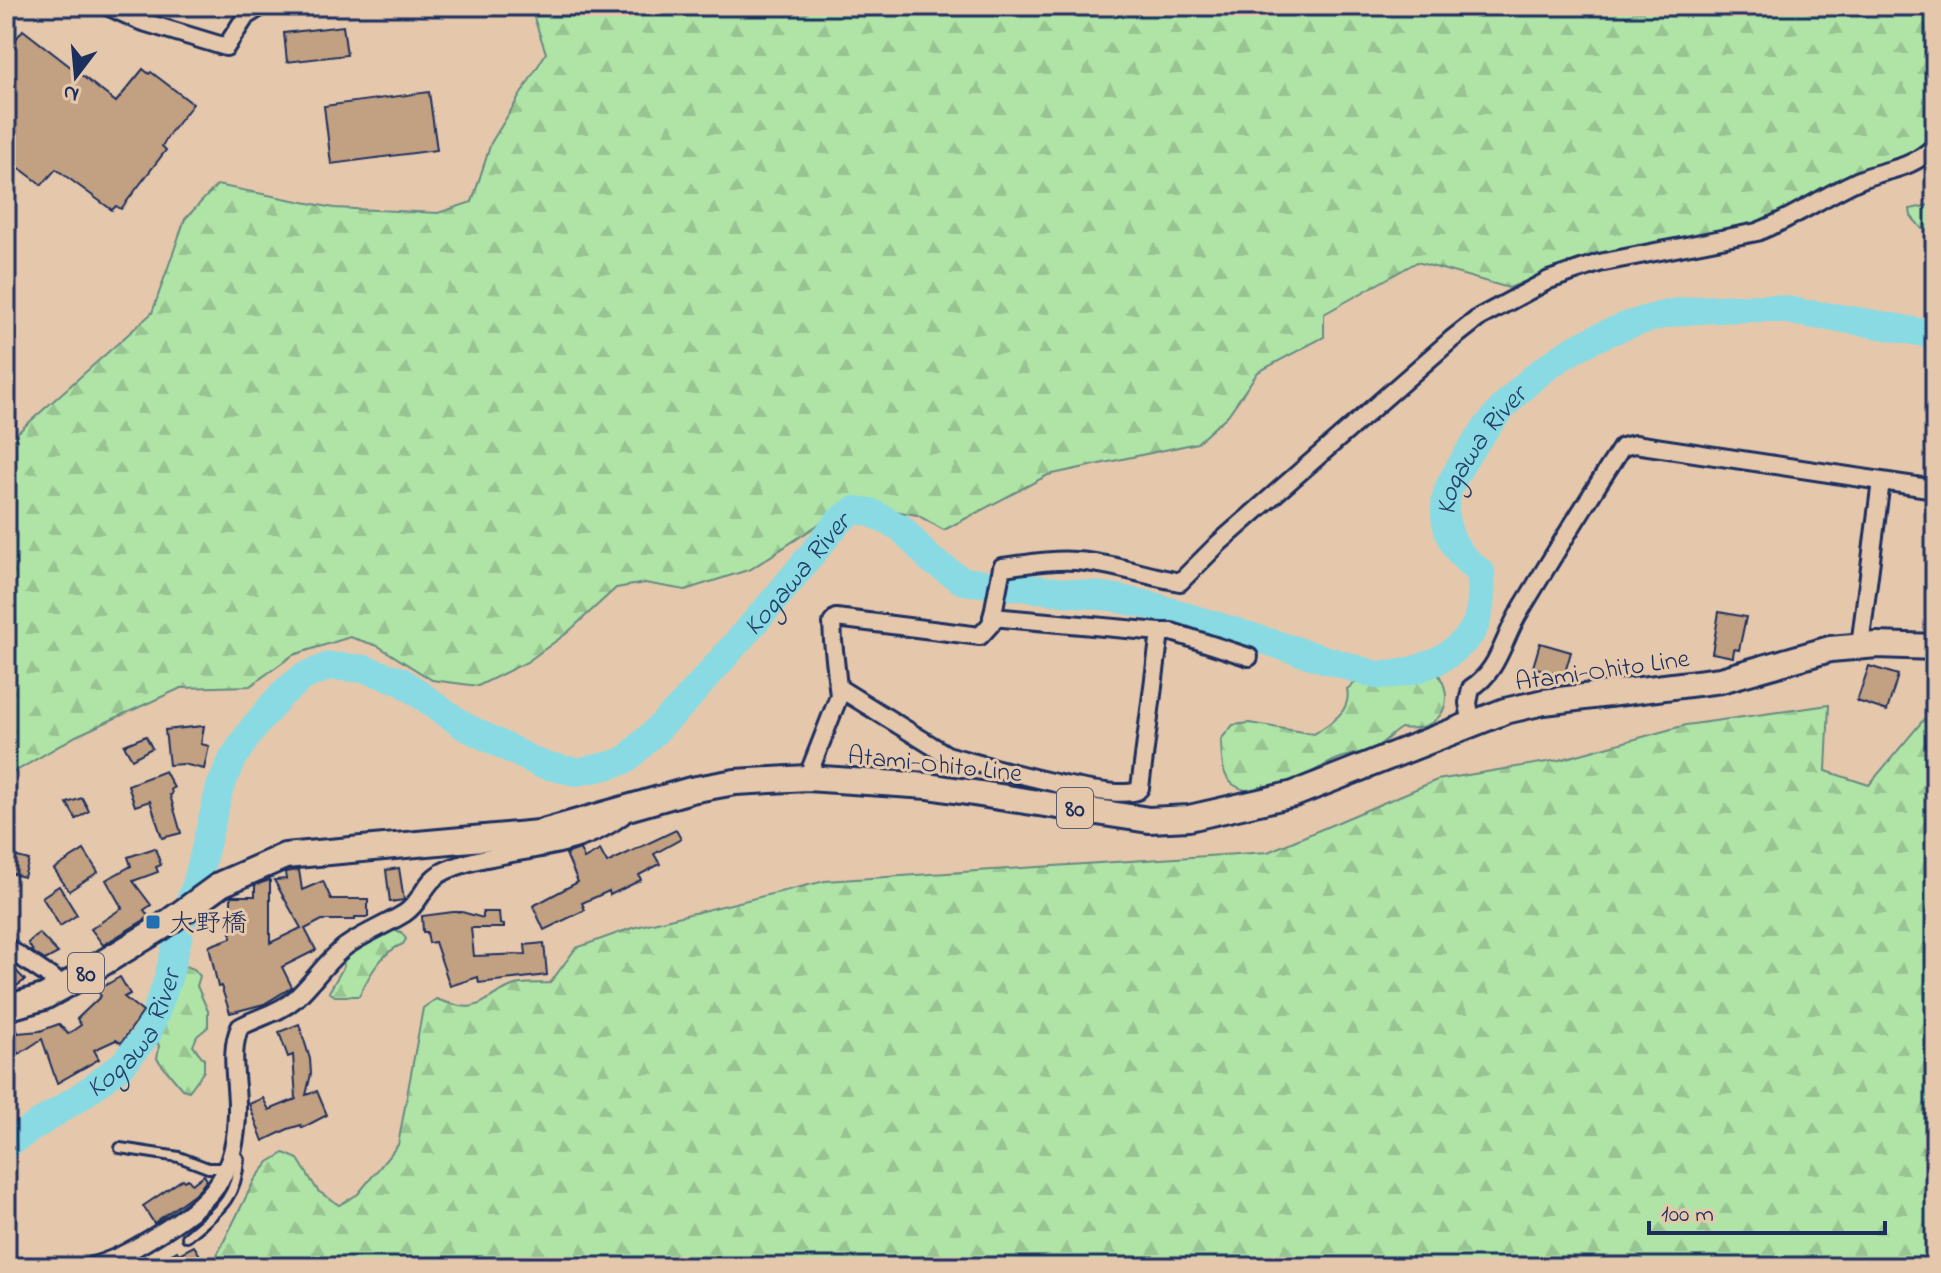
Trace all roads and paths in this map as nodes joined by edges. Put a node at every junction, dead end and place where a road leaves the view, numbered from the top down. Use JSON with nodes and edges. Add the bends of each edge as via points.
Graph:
{"nodes":[{"id":1,"x":107,"y":6,"type":"edge"},
{"id":2,"x":262,"y":6,"type":"edge"},
{"id":3,"x":1935,"y":146,"type":"edge"},
{"id":4,"x":1881,"y":481,"type":"junction"},
{"id":5,"x":1935,"y":489,"type":"edge"},
{"id":6,"x":993,"y":612,"type":"junction"},
{"id":7,"x":1160,"y":632,"type":"junction"},
{"id":8,"x":1860,"y":646,"type":"junction"},
{"id":9,"x":1935,"y":647,"type":"edge"},
{"id":10,"x":1249,"y":657,"type":"dead end"},
{"id":11,"x":839,"y":688,"type":"junction"},
{"id":12,"x":1472,"y":725,"type":"junction"},
{"id":13,"x":807,"y":778,"type":"junction"},
{"id":14,"x":630,"y":809,"type":"junction"},
{"id":15,"x":6,"y":947,"type":"edge"},
{"id":16,"x":64,"y":986,"type":"junction"},
{"id":17,"x":6,"y":1008,"type":"edge"},
{"id":18,"x":120,"y":1148,"type":"dead end"},
{"id":19,"x":233,"y":1150,"type":"junction"},
{"id":20,"x":227,"y":1168,"type":"junction"},
{"id":21,"x":187,"y":1237,"type":"dead end"},
{"id":22,"x":88,"y":1267,"type":"edge"}],
"edges":[{"from":1,"to":2,"type":"street","via":[[226,47],[246,16]]},
{"from":3,"to":6,"type":"street","via":[[1900,169],[1861,179],[1757,232],[1599,263],[1514,297],[1452,339],[1180,582],[1072,560],[1002,567]]},
{"from":4,"to":5,"type":"street"},
{"from":4,"to":8,"type":"street"},
{"from":4,"to":12,"type":"street","via":[[1643,445],[1622,447],[1517,614],[1495,664],[1471,688]]},
{"from":6,"to":7,"type":"street"},
{"from":6,"to":11,"type":"street","via":[[980,636],[836,618],[832,623]]},
{"from":7,"to":10,"type":"street"},
{"from":7,"to":11,"type":"street","via":[[1140,788],[1133,793],[1073,786],[947,755]]},
{"from":8,"to":9,"type":"main road","name":"Atami-Ohito Line","number":"80"},
{"from":8,"to":12,"type":"main road","name":"Atami-Ohito Line","number":"80","via":[[1797,656],[1721,680],[1544,702]]},
{"from":11,"to":13,"type":"street"},
{"from":12,"to":13,"type":"main road","name":"Atami-Ohito Line","number":"80","via":[[1294,794],[1189,818],[1149,820],[928,786]]},
{"from":13,"to":14,"type":"main road","name":"Atami-Ohito Line","number":"80","via":[[735,782]]},
{"from":14,"to":16,"type":"main road","name":"Atami-Ohito Line","number":"80","via":[[539,833],[285,856],[207,893]]},
{"from":14,"to":19,"type":"street","via":[[592,834],[440,873],[407,911],[344,948],[293,1000],[240,1027],[235,1044]]},
{"from":15,"to":16,"type":"street"},
{"from":16,"to":17,"type":"main road","number":"80"},
{"from":18,"to":20,"type":"lane"},
{"from":19,"to":20,"type":"street"},
{"from":19,"to":21,"type":"lane","via":[[239,1159],[233,1192]]},
{"from":20,"to":22,"type":"street","via":[[203,1204],[134,1248]]}]}
